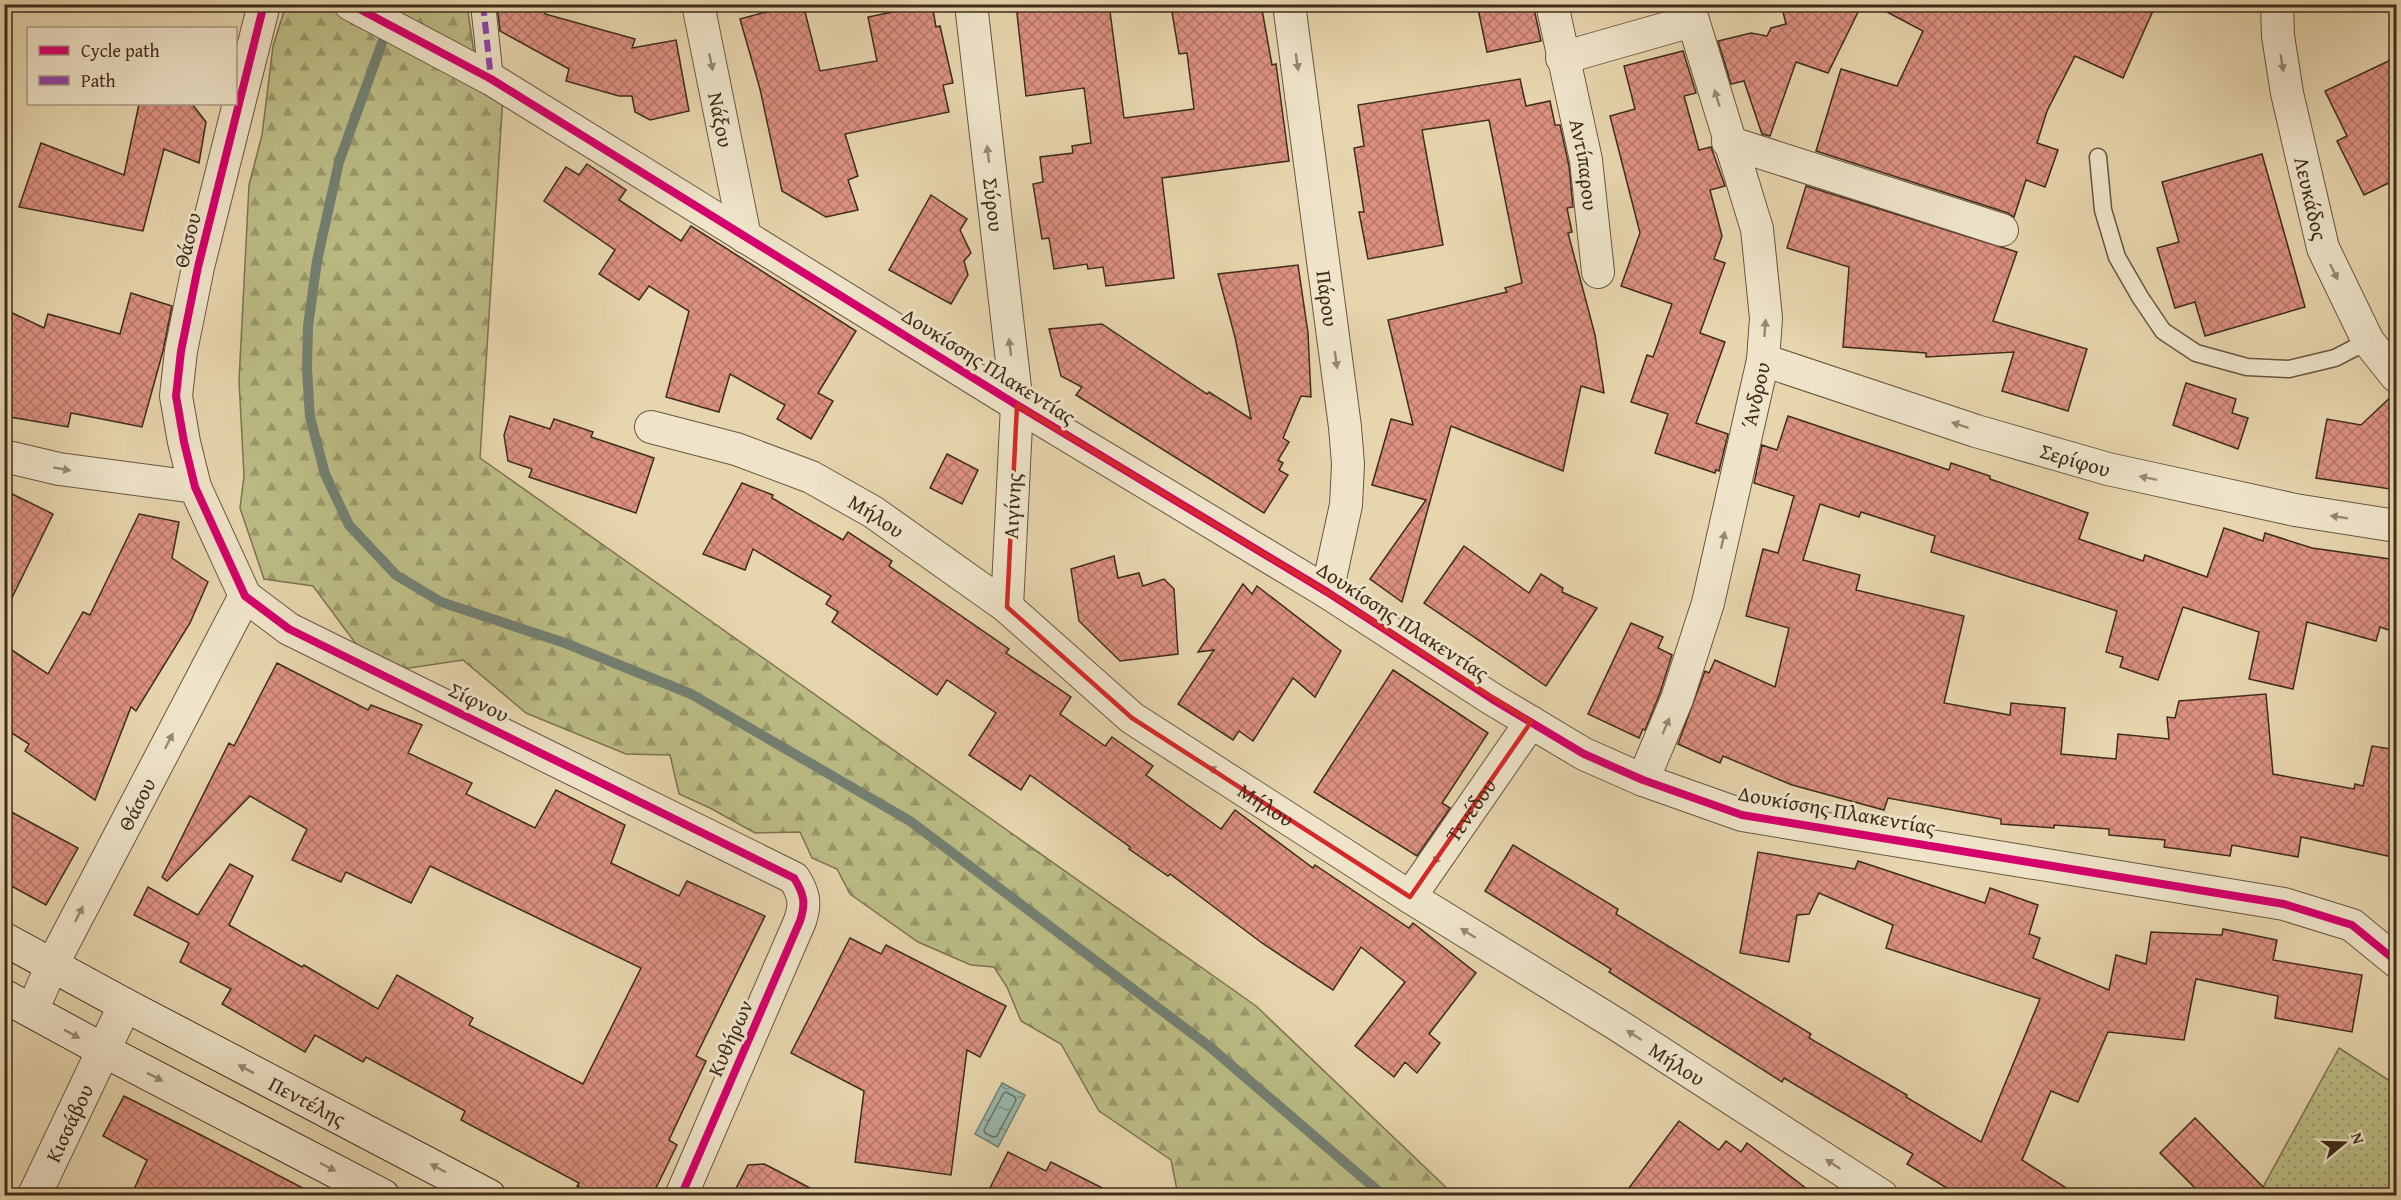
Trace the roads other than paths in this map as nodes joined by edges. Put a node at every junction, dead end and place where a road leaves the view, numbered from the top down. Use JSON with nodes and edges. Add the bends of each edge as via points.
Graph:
{"nodes":[{"id":1,"x":264,"y":4,"type":"edge"},
{"id":2,"x":351,"y":4,"type":"edge"},
{"id":3,"x":483,"y":4,"type":"edge"},
{"id":4,"x":699,"y":4,"type":"edge"},
{"id":5,"x":971,"y":4,"type":"edge"},
{"id":6,"x":1289,"y":4,"type":"edge"},
{"id":7,"x":1552,"y":4,"type":"edge"},
{"id":8,"x":2277,"y":4,"type":"edge"},
{"id":9,"x":1690,"y":13,"type":"edge"},
{"id":10,"x":1562,"y":58,"type":"junction"},
{"id":11,"x":487,"y":76,"type":"junction"},
{"id":12,"x":1728,"y":142,"type":"junction"},
{"id":13,"x":2098,"y":157,"type":"dead end"},
{"id":14,"x":2002,"y":230,"type":"dead end"},
{"id":15,"x":745,"y":237,"type":"junction"},
{"id":16,"x":1598,"y":272,"type":"dead end"},
{"id":17,"x":2368,"y":341,"type":"junction"},
{"id":18,"x":1763,"y":360,"type":"junction"},
{"id":19,"x":2397,"y":375,"type":"edge"},
{"id":20,"x":1017,"y":405,"type":"junction"},
{"id":21,"x":651,"y":427,"type":"dead end"},
{"id":22,"x":4,"y":456,"type":"edge"},
{"id":23,"x":195,"y":487,"type":"junction"},
{"id":24,"x":2397,"y":526,"type":"edge"},
{"id":25,"x":1327,"y":592,"type":"junction"},
{"id":26,"x":245,"y":596,"type":"junction"},
{"id":27,"x":1007,"y":607,"type":"junction"},
{"id":28,"x":1531,"y":722,"type":"junction"},
{"id":29,"x":1643,"y":780,"type":"junction"},
{"id":30,"x":804,"y":893,"type":"joint"},
{"id":31,"x":1410,"y":897,"type":"junction"},
{"id":32,"x":2352,"y":925,"type":"junction"},
{"id":33,"x":2397,"y":931,"type":"edge"},
{"id":34,"x":4,"y":939,"type":"edge"},
{"id":35,"x":2397,"y":961,"type":"edge"},
{"id":36,"x":52,"y":965,"type":"junction"},
{"id":37,"x":18,"y":1004,"type":"edge"},
{"id":38,"x":125,"y":1005,"type":"junction"},
{"id":39,"x":103,"y":1050,"type":"junction"},
{"id":40,"x":34,"y":1196,"type":"edge"},
{"id":41,"x":383,"y":1196,"type":"edge"},
{"id":42,"x":489,"y":1196,"type":"edge"},
{"id":43,"x":681,"y":1196,"type":"edge"},
{"id":44,"x":1882,"y":1196,"type":"edge"}],
"edges":[{"from":1,"to":23,"type":"street","name":"Θάσου","via":[[198,267],[181,351],[176,396]]},
{"from":2,"to":11,"type":"street","name":"Δουκίσσης Πλακεντίας"},
{"from":3,"to":11,"type":"street"},
{"from":4,"to":15,"type":"street","name":"Νάξου","one_way":true},
{"from":20,"to":5,"type":"street","name":"Σύρου","one_way":true},
{"from":6,"to":25,"type":"street","name":"Πάρου","one_way":true,"via":[[1348,464],[1346,506]]},
{"from":7,"to":10,"type":"street","name":"Αντίπαρου"},
{"from":8,"to":17,"type":"street","name":"Λευκάδος","one_way":true,"via":[[2287,93],[2323,248]]},
{"from":9,"to":10,"type":"street"},
{"from":12,"to":9,"type":"street","name":"Άνδρου","one_way":true},
{"from":10,"to":16,"type":"street","name":"Αντίπαρου","via":[[1586,160]]},
{"from":11,"to":15,"type":"street","name":"Δουκίσσης Πλακεντίας"},
{"from":12,"to":14,"type":"street"},
{"from":18,"to":12,"type":"street","name":"Άνδρου","one_way":true,"via":[[1766,318],[1756,230]]},
{"from":13,"to":17,"type":"lane","via":[[2103,210],[2117,257],[2163,331],[2196,353],[2247,367],[2289,369],[2335,358]]},
{"from":15,"to":20,"type":"street","name":"Δουκίσσης Πλακεντίας"},
{"from":17,"to":19,"type":"street","name":"Λευκάδος"},
{"from":24,"to":18,"type":"street","name":"Σερίφου","one_way":true,"via":[[2295,510],[2108,469],[1976,431]]},
{"from":29,"to":18,"type":"street","name":"Άνδρου","one_way":true,"via":[[1677,699],[1708,603]]},
{"from":20,"to":25,"type":"street","name":"Δουκίσσης Πλακεντίας"},
{"from":20,"to":27,"type":"street","name":"Αιγίνης"},
{"from":21,"to":27,"type":"street","name":"Μήλου","via":[[736,449],[812,477],[873,512]]},
{"from":22,"to":23,"type":"street","one_way":true,"via":[[60,469]]},
{"from":23,"to":26,"type":"street","name":"Σίφνου"},
{"from":25,"to":28,"type":"street","name":"Δουκίσσης Πλακεντίας"},
{"from":26,"to":30,"type":"street","name":"Σίφνου","via":[[289,629],[779,870],[794,878]]},
{"from":36,"to":26,"type":"street","name":"Θάσου","one_way":true},
{"from":31,"to":27,"type":"street","name":"Μήλου","one_way":true,"via":[[1132,718]]},
{"from":28,"to":29,"type":"street","name":"Δουκίσσης Πλακεντίας","via":[[1584,754]]},
{"from":28,"to":31,"type":"street","name":"Τενέδου","one_way":true},
{"from":29,"to":32,"type":"street","name":"Δουκίσσης Πλακεντίας","via":[[1753,817],[2284,904]]},
{"from":30,"to":43,"type":"street","name":"Κυθήρων","via":[[800,921]]},
{"from":44,"to":31,"type":"street","name":"Μήλου","one_way":true},
{"from":32,"to":33,"type":"street"},
{"from":32,"to":35,"type":"street","name":"Δουκίσσης Πλακεντίας"},
{"from":34,"to":36,"type":"main road","name":"Πεντέλης"},
{"from":36,"to":37,"type":"street","name":"Θάσου"},
{"from":36,"to":38,"type":"main road","name":"Πεντέλης"},
{"from":37,"to":39,"type":"main road","one_way":true},
{"from":38,"to":39,"type":"main road"},
{"from":42,"to":38,"type":"main road","name":"Πεντέλης","one_way":true},
{"from":39,"to":40,"type":"main road","name":"Κισσάβου"},
{"from":39,"to":41,"type":"main road","one_way":true}]}
